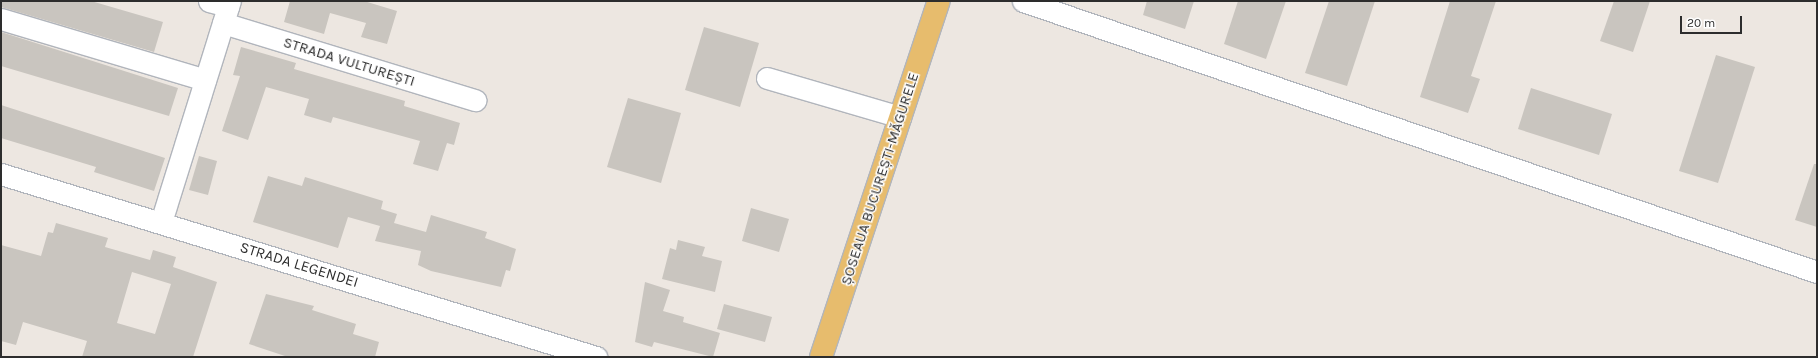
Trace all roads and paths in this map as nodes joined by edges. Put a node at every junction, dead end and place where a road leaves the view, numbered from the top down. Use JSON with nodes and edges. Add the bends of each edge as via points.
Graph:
{"nodes":[{"id":1,"x":939,"y":1,"type":"edge"},
{"id":2,"x":1023,"y":1,"type":"edge"},
{"id":3,"x":223,"y":8,"type":"edge"},
{"id":4,"x":1,"y":20,"type":"edge"},
{"id":5,"x":767,"y":78,"type":"dead end"},
{"id":6,"x":205,"y":80,"type":"junction"},
{"id":7,"x":475,"y":100,"type":"dead end"},
{"id":8,"x":900,"y":117,"type":"junction"},
{"id":9,"x":1,"y":174,"type":"edge"},
{"id":10,"x":161,"y":222,"type":"junction"},
{"id":11,"x":1817,"y":272,"type":"edge"},
{"id":12,"x":596,"y":357,"type":"edge"},
{"id":13,"x":821,"y":357,"type":"edge"}],
"edges":[{"from":1,"to":8,"type":"main road","name":"ȘOSEAUA BUCUREȘTI-MĂGURELE"},
{"from":2,"to":11,"type":"street"},
{"from":3,"to":6,"type":"street","name":"STRADA VULTUREȘTI"},
{"from":3,"to":7,"type":"street","name":"STRADA VULTUREȘTI"},
{"from":4,"to":6,"type":"street"},
{"from":5,"to":8,"type":"street"},
{"from":6,"to":10,"type":"street","name":"STRADA VULTUREȘTI"},
{"from":8,"to":13,"type":"main road","name":"ȘOSEAUA BUCUREȘTI-MĂGURELE"},
{"from":9,"to":10,"type":"street","name":"STRADA LEGENDEI"},
{"from":10,"to":12,"type":"street","name":"STRADA LEGENDEI"}]}
